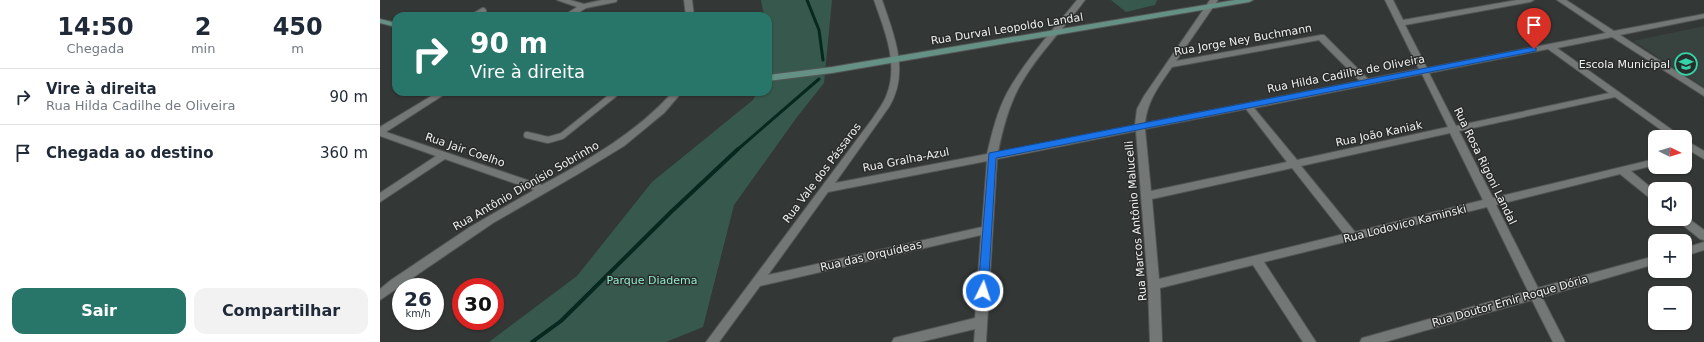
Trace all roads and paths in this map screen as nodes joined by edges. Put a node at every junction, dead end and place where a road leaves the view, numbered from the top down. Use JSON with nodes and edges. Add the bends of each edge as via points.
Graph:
{"nodes":[{"id":1,"x":561,"y":0,"type":"edge"},
{"id":2,"x":613,"y":0,"type":"edge"},
{"id":3,"x":688,"y":0,"type":"edge"},
{"id":4,"x":878,"y":0,"type":"edge"},
{"id":5,"x":1081,"y":0,"type":"edge"},
{"id":6,"x":1249,"y":0,"type":"edge"},
{"id":7,"x":1389,"y":0,"type":"edge"},
{"id":8,"x":1530,"y":0,"type":"edge"},
{"id":9,"x":1560,"y":0,"type":"edge"},
{"id":10,"x":1211,"y":3,"type":"edge"},
{"id":11,"x":584,"y":6,"type":"junction"},
{"id":12,"x":574,"y":12,"type":"edge"},
{"id":13,"x":690,"y":12,"type":"edge"},
{"id":14,"x":1704,"y":16,"type":"edge"},
{"id":15,"x":380,"y":21,"type":"edge"},
{"id":16,"x":1401,"y":23,"type":"junction"},
{"id":17,"x":392,"y":24,"type":"edge"},
{"id":18,"x":1056,"y":32,"type":"junction"},
{"id":19,"x":1612,"y":34,"type":"junction"},
{"id":20,"x":1549,"y":46,"type":"junction"},
{"id":21,"x":895,"y":59,"type":"junction"},
{"id":22,"x":1169,"y":65,"type":"junction"},
{"id":23,"x":1424,"y":71,"type":"junction"},
{"id":24,"x":772,"y":78,"type":"edge"},
{"id":25,"x":1366,"y":82,"type":"junction"},
{"id":26,"x":1704,"y":93,"type":"edge"},
{"id":27,"x":1616,"y":94,"type":"junction"},
{"id":28,"x":438,"y":96,"type":"edge"},
{"id":29,"x":612,"y":96,"type":"edge"},
{"id":30,"x":674,"y":96,"type":"edge"},
{"id":31,"x":1248,"y":105,"type":"junction"},
{"id":32,"x":1140,"y":126,"type":"junction"},
{"id":33,"x":1454,"y":130,"type":"junction"},
{"id":34,"x":1667,"y":130,"type":"edge"},
{"id":35,"x":380,"y":132,"type":"edge"},
{"id":36,"x":527,"y":135,"type":"dead end"},
{"id":37,"x":1692,"y":147,"type":"edge"},
{"id":38,"x":1702,"y":153,"type":"edge"},
{"id":39,"x":1692,"y":154,"type":"edge"},
{"id":40,"x":444,"y":155,"type":"junction"},
{"id":41,"x":992,"y":155,"type":"junction"},
{"id":42,"x":1648,"y":164,"type":"edge"},
{"id":43,"x":1295,"y":165,"type":"junction"},
{"id":44,"x":1622,"y":170,"type":"junction"},
{"id":45,"x":542,"y":189,"type":"junction"},
{"id":46,"x":825,"y":189,"type":"junction"},
{"id":47,"x":1648,"y":190,"type":"edge"},
{"id":48,"x":1146,"y":196,"type":"junction"},
{"id":49,"x":380,"y":198,"type":"edge"},
{"id":50,"x":1490,"y":203,"type":"junction"},
{"id":51,"x":1692,"y":226,"type":"edge"},
{"id":52,"x":987,"y":230,"type":"junction"},
{"id":53,"x":1704,"y":236,"type":"edge"},
{"id":54,"x":1353,"y":237,"type":"junction"},
{"id":55,"x":1704,"y":246,"type":"edge"},
{"id":56,"x":1692,"y":250,"type":"edge"},
{"id":57,"x":1256,"y":260,"type":"junction"},
{"id":58,"x":1648,"y":262,"type":"edge"},
{"id":59,"x":756,"y":282,"type":"junction"},
{"id":60,"x":1154,"y":286,"type":"junction"},
{"id":61,"x":1535,"y":294,"type":"junction"},
{"id":62,"x":380,"y":295,"type":"edge"},
{"id":63,"x":981,"y":322,"type":"junction"},
{"id":64,"x":712,"y":342,"type":"edge"},
{"id":65,"x":898,"y":342,"type":"edge"},
{"id":66,"x":980,"y":342,"type":"edge"},
{"id":67,"x":1156,"y":342,"type":"edge"},
{"id":68,"x":1310,"y":342,"type":"edge"},
{"id":69,"x":1366,"y":342,"type":"edge"},
{"id":70,"x":1559,"y":342,"type":"edge"}],
"edges":[{"from":1,"to":11,"type":"street"},
{"from":2,"to":11,"type":"street"},
{"from":3,"to":13,"type":"street"},
{"from":4,"to":21,"type":"street","name":"Rua Vale dos Pássaros"},
{"from":5,"to":18,"type":"street"},
{"from":6,"to":10,"type":"street","name":"Rua Durval Leopoldo Landal"},
{"from":7,"to":16,"type":"street","name":"Rua Rosa Rigoni Landal"},
{"from":8,"to":16,"type":"street"},
{"from":9,"to":19,"type":"street"},
{"from":10,"to":18,"type":"street","name":"Rua Durval Leopoldo Landal"},
{"from":10,"to":22,"type":"street","name":"Rua Marcos Antônio Malucelli"},
{"from":11,"to":12,"type":"street"},
{"from":14,"to":19,"type":"street","name":"Rua Hilda Cadilhe de Oliveira"},
{"from":15,"to":17,"type":"street"},
{"from":16,"to":23,"type":"street","name":"Rua Rosa Rigoni Landal"},
{"from":18,"to":21,"type":"street","name":"Rua Durval Leopoldo Landal"},
{"from":18,"to":41,"type":"street","via":[[1025,70],[1011,94],[999,124]]},
{"from":19,"to":20,"type":"street","name":"Rua Hilda Cadilhe de Oliveira"},
{"from":19,"to":26,"type":"street"},
{"from":20,"to":23,"type":"street","name":"Rua Hilda Cadilhe de Oliveira"},
{"from":20,"to":27,"type":"street"},
{"from":21,"to":24,"type":"street","name":"Rua Durval Leopoldo Landal"},
{"from":21,"to":46,"type":"street","name":"Rua Vale dos Pássaros","via":[[895,82],[885,106]]},
{"from":22,"to":25,"type":"street","name":"Rua Jorge Ney Buchmann","via":[[1321,37]]},
{"from":22,"to":32,"type":"street","name":"Rua Marcos Antônio Malucelli","via":[[1145,102],[1140,115]]},
{"from":23,"to":25,"type":"street","name":"Rua Hilda Cadilhe de Oliveira"},
{"from":23,"to":33,"type":"street","name":"Rua Rosa Rigoni Landal"},
{"from":25,"to":31,"type":"street","name":"Rua Hilda Cadilhe de Oliveira"},
{"from":27,"to":33,"type":"street","name":"Rua João Kaniak"},
{"from":27,"to":34,"type":"street"},
{"from":28,"to":35,"type":"street"},
{"from":29,"to":36,"type":"lane","via":[[562,136],[548,140]]},
{"from":30,"to":45,"type":"street","name":"Rua Antônio Dionísio Sobrinho","via":[[633,135]]},
{"from":31,"to":32,"type":"street","name":"Rua Hilda Cadilhe de Oliveira"},
{"from":31,"to":43,"type":"street"},
{"from":32,"to":41,"type":"street","name":"Rua Hilda Cadilhe de Oliveira"},
{"from":32,"to":48,"type":"street","name":"Rua Marcos Antônio Malucelli"},
{"from":33,"to":43,"type":"street","name":"Rua João Kaniak"},
{"from":33,"to":50,"type":"street","name":"Rua Rosa Rigoni Landal"},
{"from":35,"to":40,"type":"street","name":"Rua Jair Coelho"},
{"from":37,"to":38,"type":"street"},
{"from":38,"to":39,"type":"street"},
{"from":40,"to":45,"type":"street","name":"Rua Jair Coelho"},
{"from":40,"to":49,"type":"street"},
{"from":41,"to":46,"type":"street","name":"Rua Gralha-Azul"},
{"from":41,"to":52,"type":"street"},
{"from":42,"to":44,"type":"street","name":"Rua Lodovico Kaminski"},
{"from":43,"to":48,"type":"street","name":"Rua João Kaniak"},
{"from":43,"to":54,"type":"street"},
{"from":44,"to":47,"type":"street"},
{"from":44,"to":50,"type":"street","name":"Rua Lodovico Kaminski"},
{"from":45,"to":62,"type":"street","name":"Rua Antônio Dionísio Sobrinho","via":[[452,243]]},
{"from":46,"to":59,"type":"street","name":"Rua Vale dos Pássaros"},
{"from":48,"to":60,"type":"street","name":"Rua Marcos Antônio Malucelli"},
{"from":50,"to":54,"type":"street","name":"Rua Lodovico Kaminski"},
{"from":50,"to":61,"type":"street","name":"Rua Rosa Rigoni Landal"},
{"from":51,"to":53,"type":"street"},
{"from":52,"to":59,"type":"street","name":"Rua das Orquídeas"},
{"from":52,"to":63,"type":"street"},
{"from":54,"to":57,"type":"street","name":"Rua Lodovico Kaminski"},
{"from":55,"to":56,"type":"street"},
{"from":57,"to":60,"type":"street","name":"Rua Lodovico Kaminski"},
{"from":57,"to":68,"type":"street"},
{"from":58,"to":61,"type":"street","name":"Rua Doutor Emir Roque Dória"},
{"from":59,"to":64,"type":"street","name":"Rua Vale dos Pássaros"},
{"from":60,"to":67,"type":"street","name":"Rua Marcos Antônio Malucelli"},
{"from":61,"to":69,"type":"street","name":"Rua Doutor Emir Roque Dória"},
{"from":61,"to":70,"type":"street","name":"Rua Rosa Rigoni Landal"},
{"from":63,"to":65,"type":"street"},
{"from":63,"to":66,"type":"street"}]}
